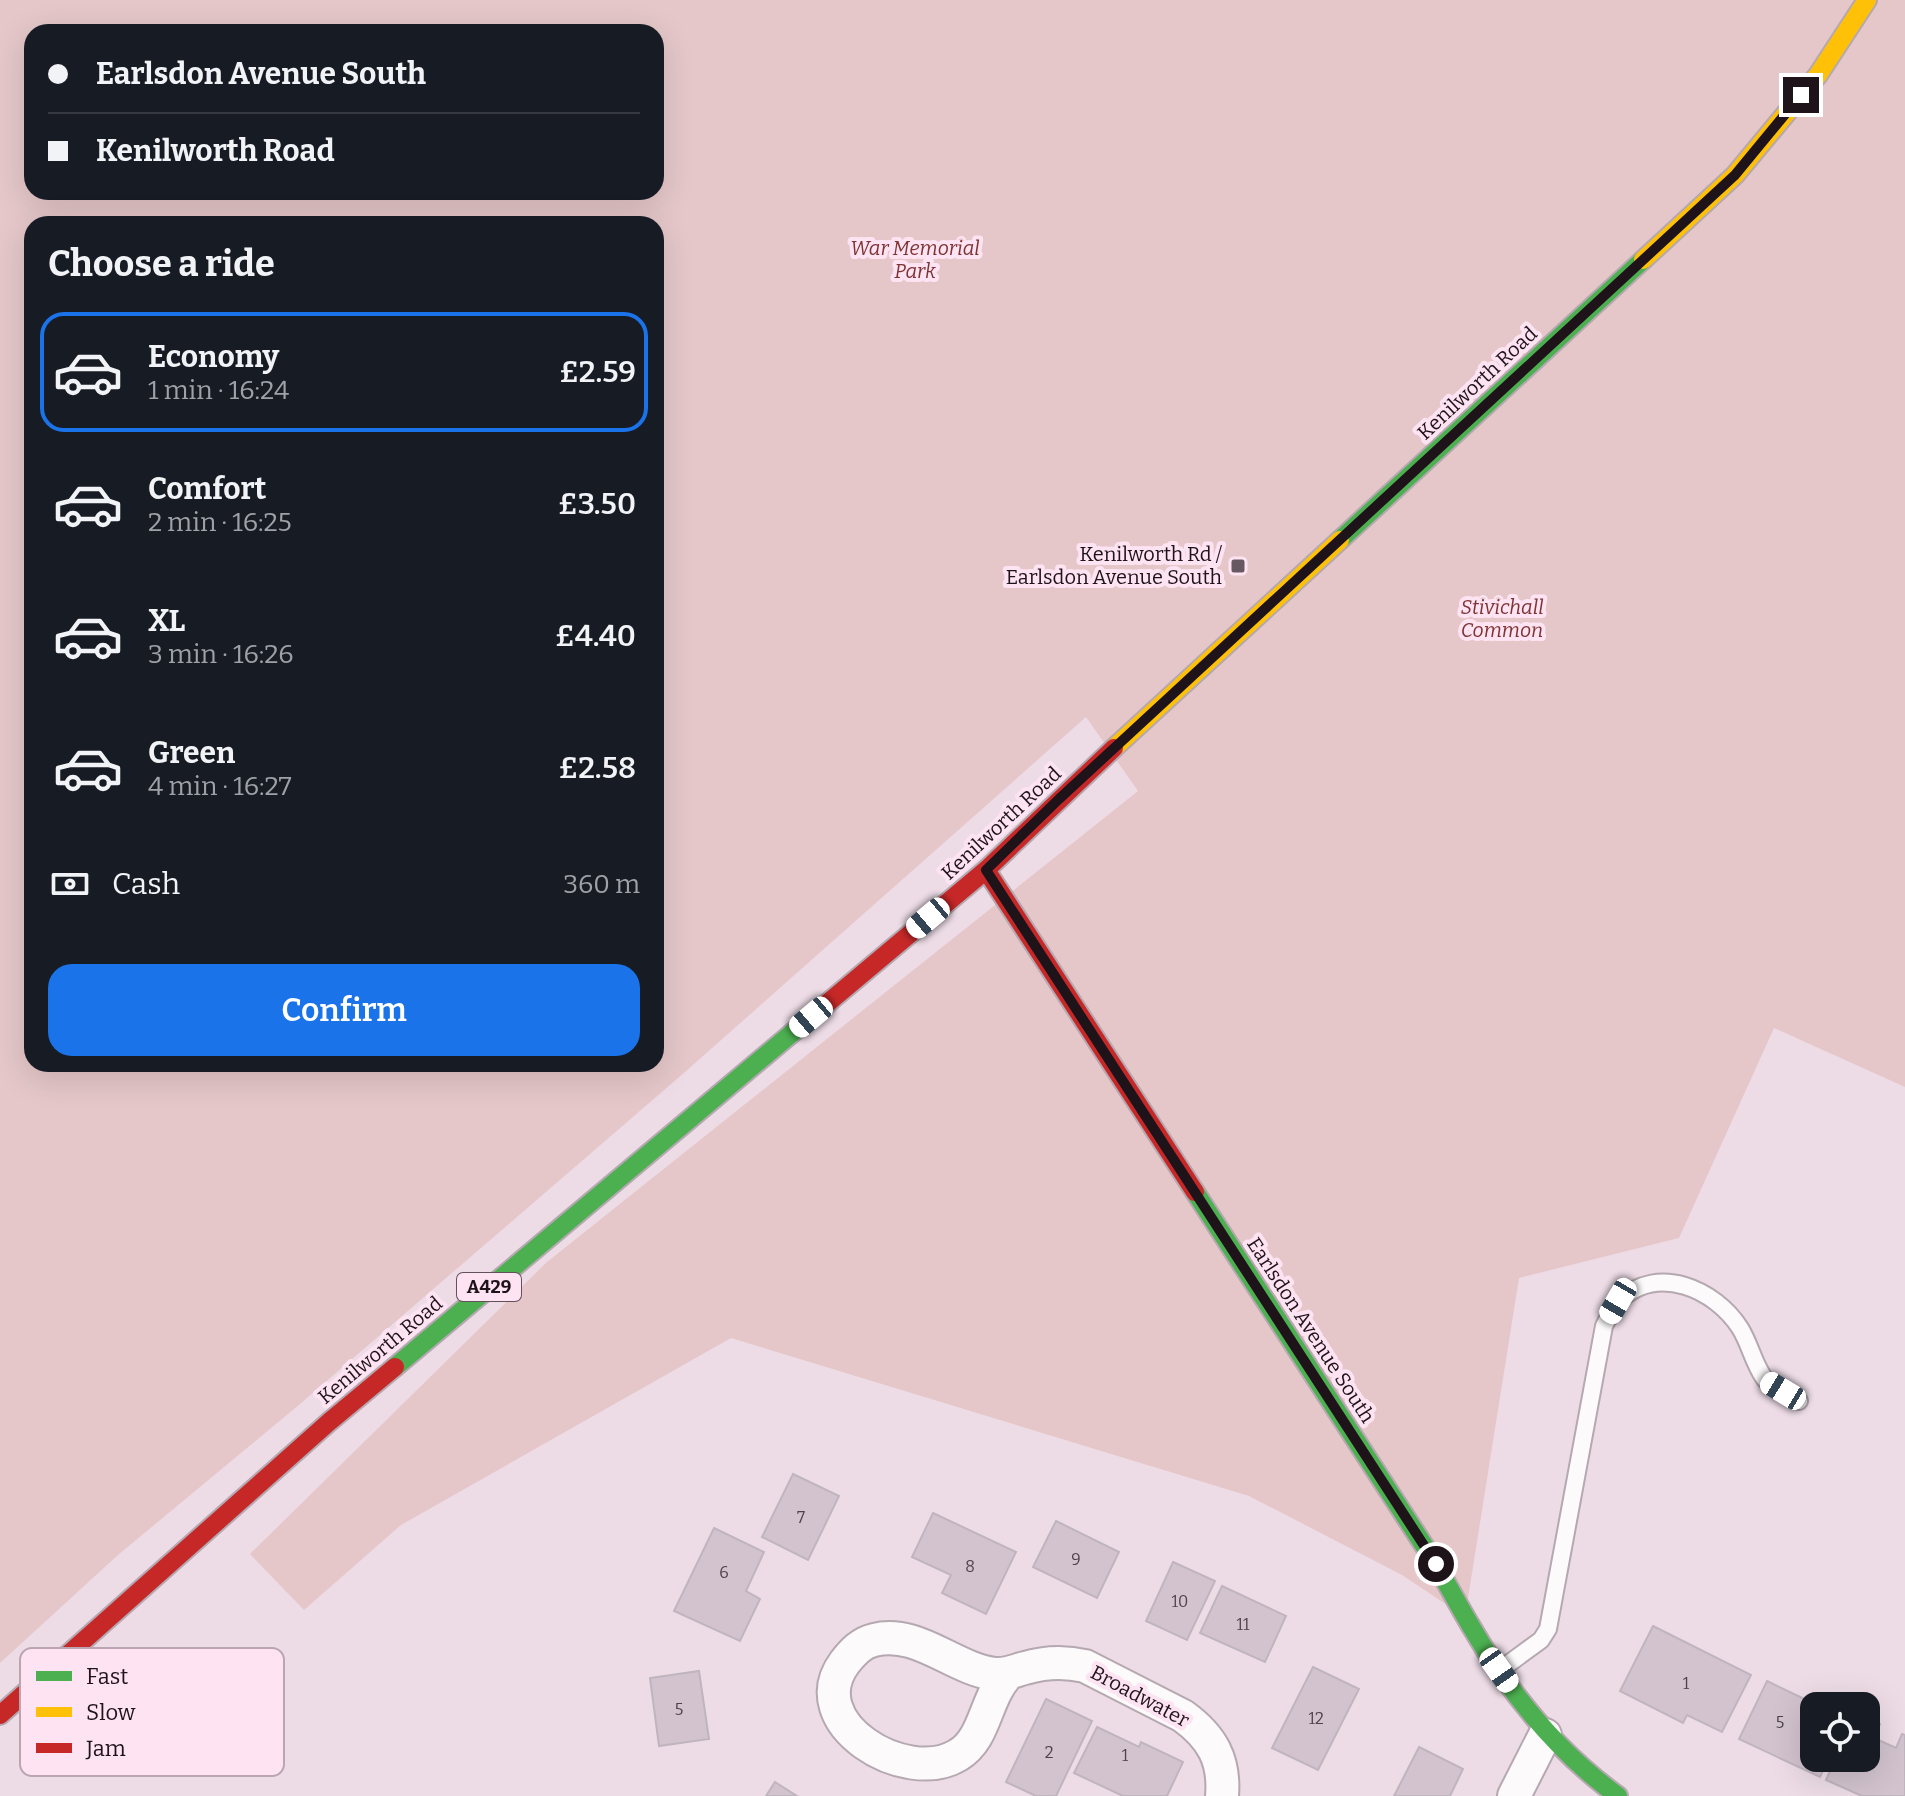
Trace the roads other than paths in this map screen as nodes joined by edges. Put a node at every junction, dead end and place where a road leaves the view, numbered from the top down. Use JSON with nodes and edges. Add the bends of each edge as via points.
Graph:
{"nodes":[{"id":1,"x":1867,"y":0,"type":"edge"},
{"id":2,"x":986,"y":870,"type":"junction"},
{"id":3,"x":1799,"y":1401,"type":"dead end"},
{"id":4,"x":75,"y":1648,"type":"edge"},
{"id":5,"x":1499,"y":1670,"type":"junction"},
{"id":6,"x":1008,"y":1674,"type":"junction"},
{"id":7,"x":20,"y":1697,"type":"edge"},
{"id":8,"x":0,"y":1715,"type":"edge"},
{"id":9,"x":1545,"y":1735,"type":"junction"},
{"id":10,"x":1222,"y":1796,"type":"edge"},
{"id":11,"x":1514,"y":1796,"type":"edge"},
{"id":12,"x":1618,"y":1796,"type":"edge"}],
"edges":[{"from":1,"to":2,"type":"main road","name":"Kenilworth Road","number":"A429","via":[[1818,75],[1735,175]]},
{"from":2,"to":4,"type":"main road","name":"Kenilworth Road","number":"A429","via":[[329,1422]]},
{"from":2,"to":5,"type":"main road","name":"Earlsdon Avenue South","via":[[1436,1564]]},
{"from":3,"to":5,"type":"lane","via":[[1766,1381],[1740,1328],[1716,1301],[1690,1285],[1638,1286],[1618,1301],[1604,1326],[1548,1629]]},
{"from":5,"to":9,"type":"main road","name":"Earlsdon Avenue South"},
{"from":6,"to":6,"type":"street","name":"Broadwater","via":[[982,1671],[906,1640],[876,1639],[864,1643],[841,1667],[834,1695],[841,1720],[861,1741],[908,1764],[935,1764],[962,1754],[971,1743]]},
{"from":6,"to":10,"type":"street","name":"Broadwater","via":[[1042,1663],[1072,1662],[1183,1716],[1214,1746],[1221,1762]]},
{"from":7,"to":8,"type":"main road","name":"Kenilworth Road","number":"A429"},
{"from":9,"to":11,"type":"street"},
{"from":9,"to":12,"type":"main road","name":"Earlsdon Avenue South"}]}
